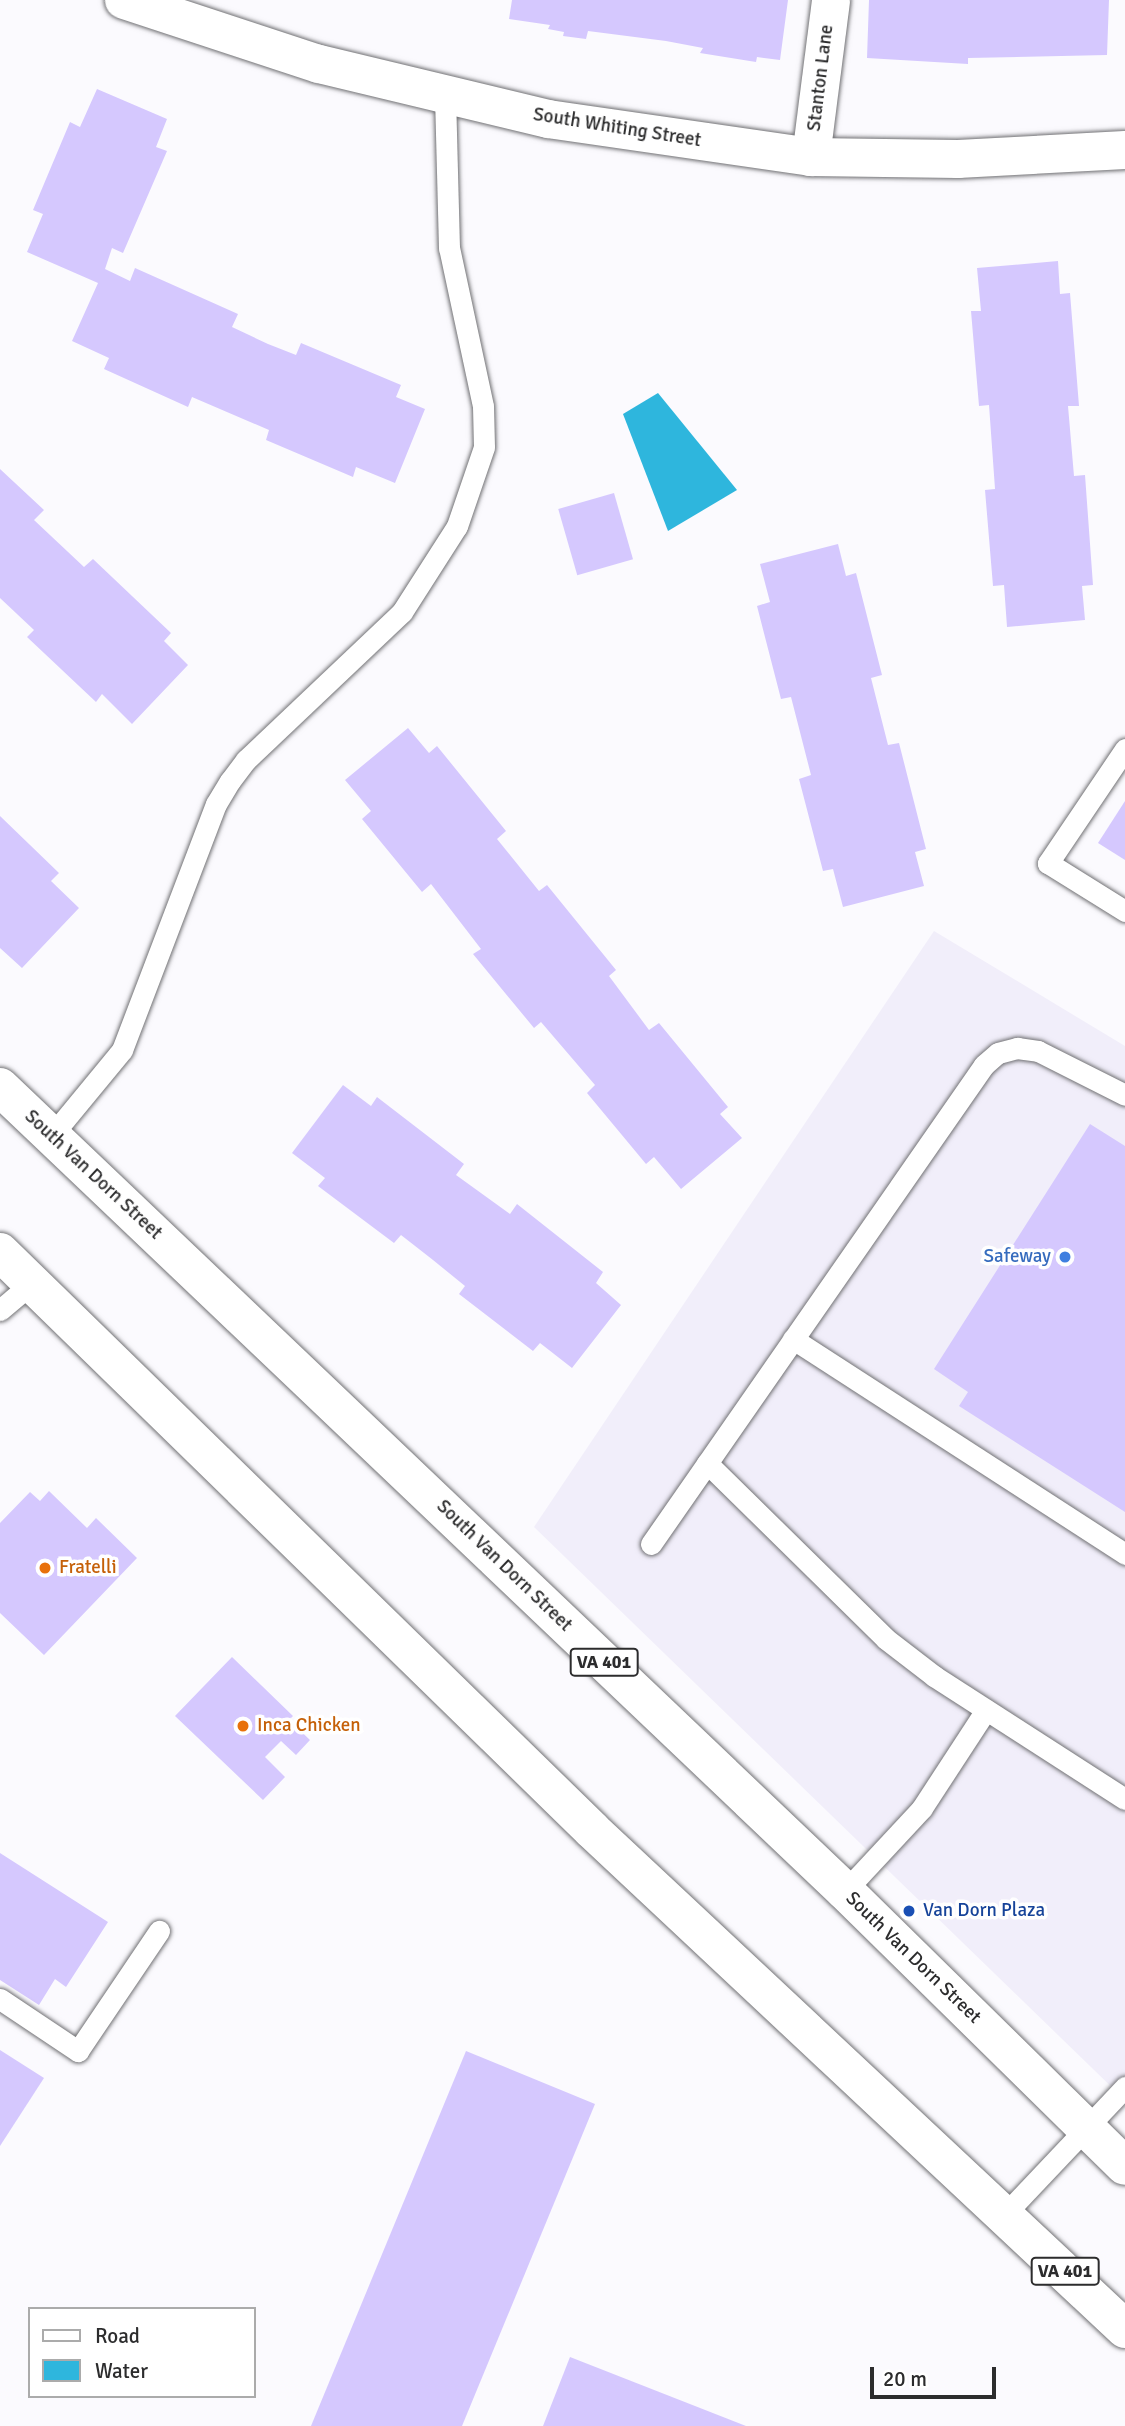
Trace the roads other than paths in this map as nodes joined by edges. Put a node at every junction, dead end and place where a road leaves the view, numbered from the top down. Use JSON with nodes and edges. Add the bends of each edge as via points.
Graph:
{"nodes":[{"id":1,"x":124,"y":0,"type":"edge"},
{"id":2,"x":831,"y":0,"type":"edge"},
{"id":3,"x":445,"y":96,"type":"junction"},
{"id":4,"x":1125,"y":150,"type":"edge"},
{"id":5,"x":811,"y":157,"type":"junction"},
{"id":6,"x":1125,"y":748,"type":"edge"},
{"id":7,"x":1125,"y":911,"type":"edge"},
{"id":8,"x":0,"y":1087,"type":"edge"},
{"id":9,"x":1125,"y":1096,"type":"edge"},
{"id":10,"x":52,"y":1135,"type":"junction"},
{"id":11,"x":0,"y":1252,"type":"edge"},
{"id":12,"x":32,"y":1283,"type":"junction"},
{"id":13,"x":0,"y":1310,"type":"edge"},
{"id":14,"x":793,"y":1339,"type":"junction"},
{"id":15,"x":707,"y":1463,"type":"junction"},
{"id":16,"x":651,"y":1544,"type":"dead end"},
{"id":17,"x":1125,"y":1554,"type":"edge"},
{"id":18,"x":986,"y":1710,"type":"junction"},
{"id":19,"x":1125,"y":1799,"type":"edge"},
{"id":20,"x":845,"y":1891,"type":"junction"},
{"id":21,"x":159,"y":1931,"type":"dead end"},
{"id":22,"x":0,"y":1999,"type":"edge"},
{"id":23,"x":1125,"y":2087,"type":"edge"},
{"id":24,"x":1086,"y":2128,"type":"junction"},
{"id":25,"x":1125,"y":2166,"type":"edge"},
{"id":26,"x":1005,"y":2214,"type":"junction"},
{"id":27,"x":1125,"y":2329,"type":"edge"}],
"edges":[{"from":1,"to":3,"type":"main road","name":"South Whiting Street","via":[[306,60]]},
{"from":2,"to":5,"type":"main road","name":"Stanton Lane"},
{"from":3,"to":5,"type":"main road","name":"South Whiting Street","via":[[548,119]]},
{"from":3,"to":10,"type":"lane","via":[[449,248],[483,406],[484,447],[468,495],[439,559],[402,612],[246,760],[230,781],[216,804],[122,1050]]},
{"from":4,"to":5,"type":"main road","name":"South Whiting Street","via":[[958,159]]},
{"from":6,"to":7,"type":"lane","via":[[1048,863]]},
{"from":8,"to":10,"type":"main road","name":"South Van Dorn Street","number":"VA 401"},
{"from":9,"to":14,"type":"lane","via":[[1038,1051],[1017,1048],[998,1053],[984,1065]]},
{"from":10,"to":20,"type":"main road","name":"South Van Dorn Street","number":"VA 401"},
{"from":11,"to":12,"type":"main road","number":"VA 401"},
{"from":12,"to":13,"type":"lane"},
{"from":12,"to":26,"type":"main road","number":"VA 401","via":[[592,1830]]},
{"from":14,"to":15,"type":"lane"},
{"from":14,"to":17,"type":"lane"},
{"from":15,"to":16,"type":"lane"},
{"from":15,"to":18,"type":"lane","via":[[866,1622]]},
{"from":18,"to":19,"type":"lane"},
{"from":18,"to":20,"type":"lane","via":[[922,1808]]},
{"from":20,"to":24,"type":"main road","name":"South Van Dorn Street","number":"VA 401"},
{"from":21,"to":22,"type":"lane","via":[[78,2051]]},
{"from":23,"to":24,"type":"lane"},
{"from":24,"to":25,"type":"main road","name":"South Van Dorn Street","number":"VA 401"},
{"from":24,"to":26,"type":"lane"},
{"from":26,"to":27,"type":"main road","number":"VA 401"}]}
